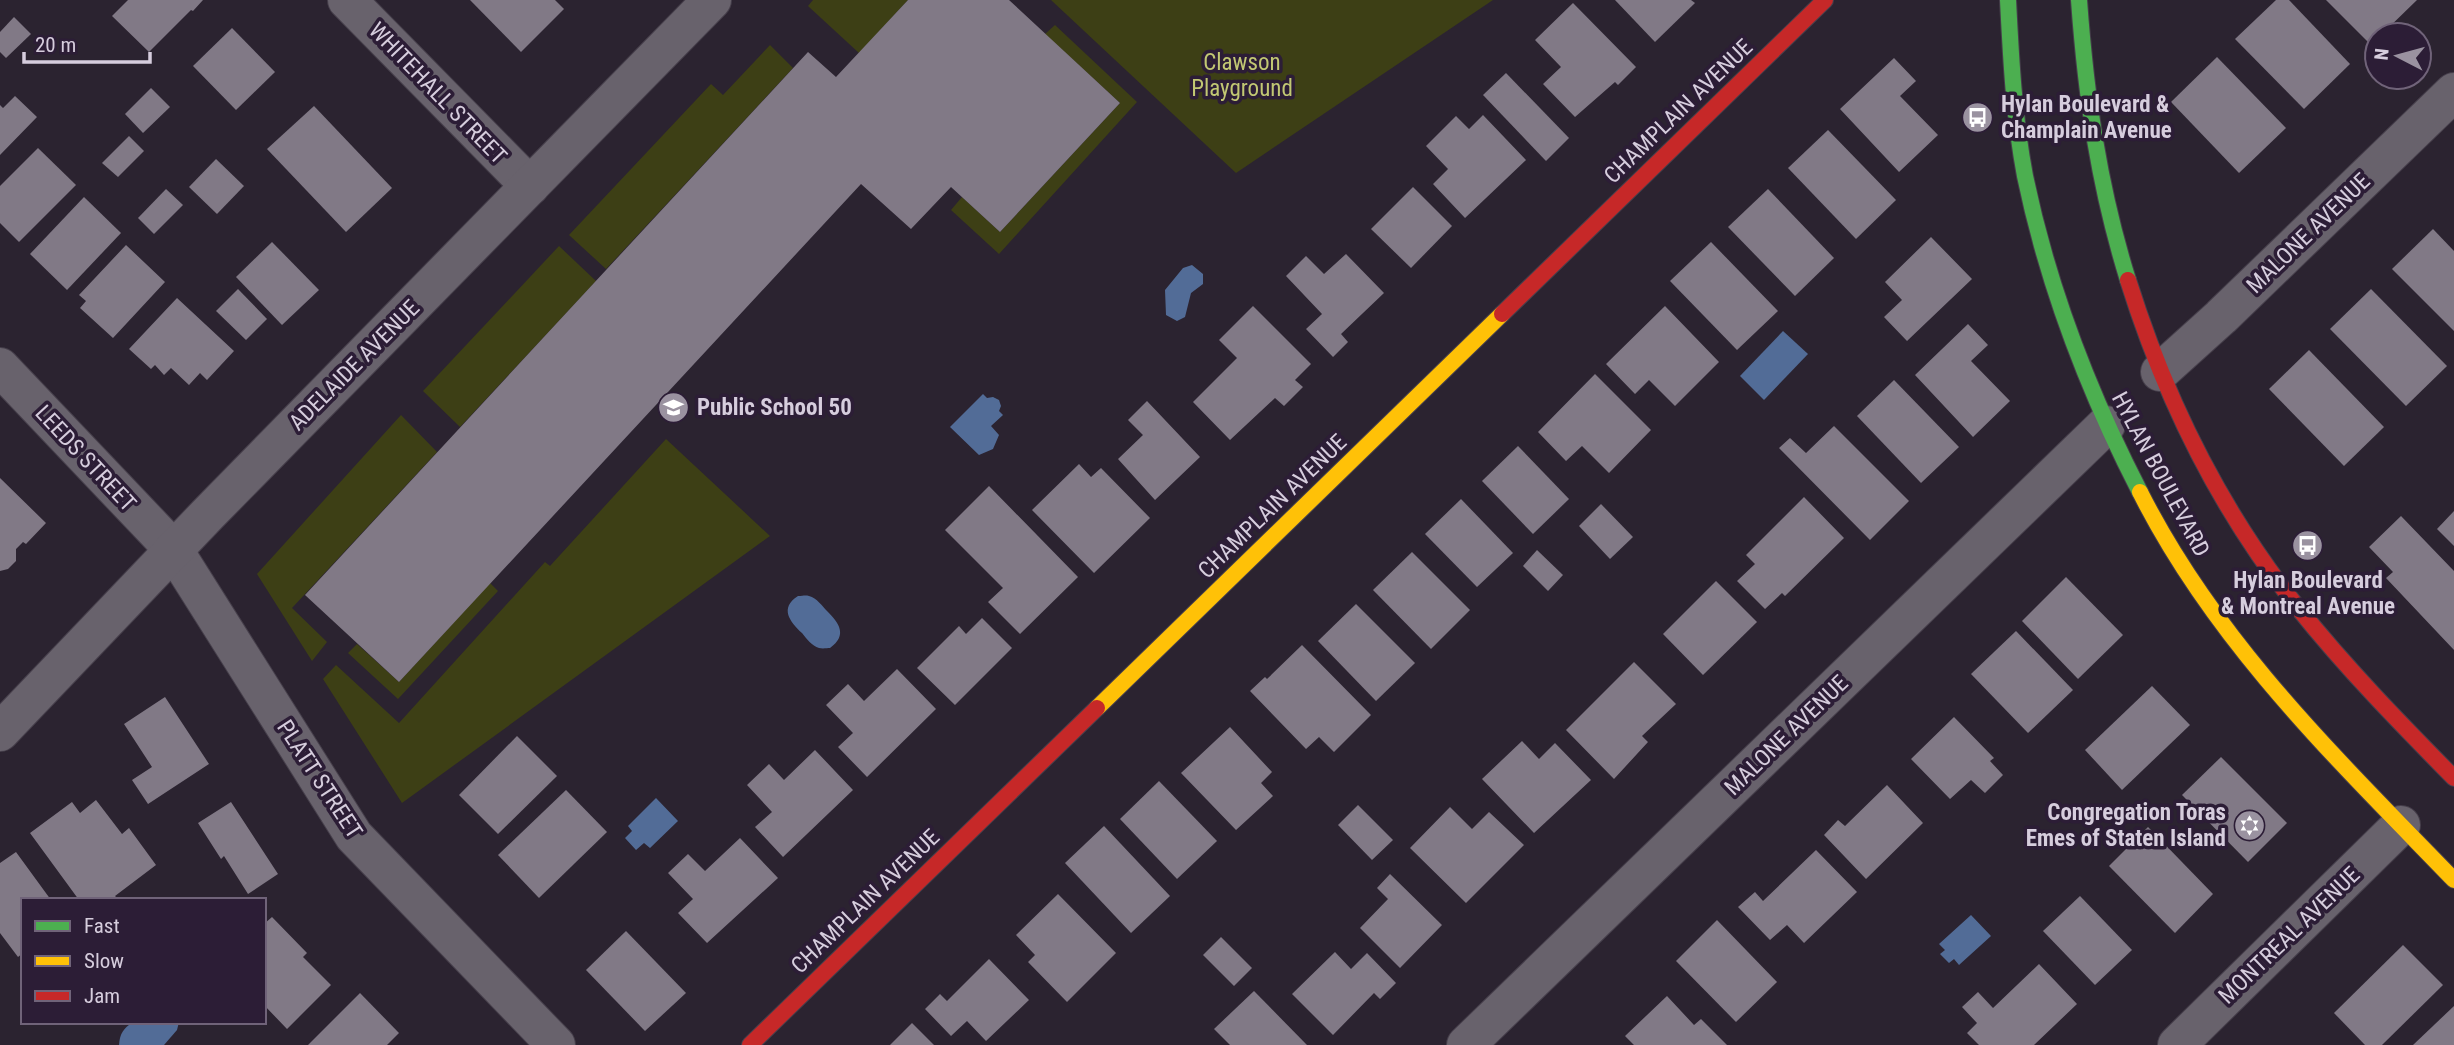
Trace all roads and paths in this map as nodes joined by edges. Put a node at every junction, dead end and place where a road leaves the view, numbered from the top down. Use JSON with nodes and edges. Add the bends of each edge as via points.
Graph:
{"nodes":[{"id":1,"x":347,"y":0,"type":"edge"},
{"id":2,"x":712,"y":0,"type":"edge"},
{"id":3,"x":1825,"y":0,"type":"edge"},
{"id":4,"x":2008,"y":0,"type":"edge"},
{"id":5,"x":2079,"y":0,"type":"edge"},
{"id":6,"x":2454,"y":92,"type":"edge"},
{"id":7,"x":530,"y":186,"type":"junction"},
{"id":8,"x":0,"y":367,"type":"edge"},
{"id":9,"x":2161,"y":372,"type":"junction"},
{"id":10,"x":2106,"y":425,"type":"junction"},
{"id":11,"x":173,"y":550,"type":"junction"},
{"id":12,"x":0,"y":733,"type":"edge"},
{"id":13,"x":2453,"y":776,"type":"edge"},
{"id":14,"x":2400,"y":825,"type":"junction"},
{"id":15,"x":2454,"y":880,"type":"edge"},
{"id":16,"x":556,"y":1045,"type":"edge"},
{"id":17,"x":750,"y":1045,"type":"edge"},
{"id":18,"x":1466,"y":1045,"type":"edge"},
{"id":19,"x":2176,"y":1045,"type":"edge"}],
"edges":[{"from":1,"to":7,"type":"street","name":"WHITEHALL STREET"},
{"from":2,"to":7,"type":"street","name":"ADELAIDE AVENUE"},
{"from":3,"to":17,"type":"main road","name":"CHAMPLAIN AVENUE"},
{"from":4,"to":10,"type":"main road","name":"HYLAN BOULEVARD","via":[[2022,153],[2040,240],[2061,310]]},
{"from":5,"to":9,"type":"main road","name":"HYLAN BOULEVARD","via":[[2088,113],[2102,190],[2126,276]]},
{"from":6,"to":9,"type":"street","name":"MALONE AVENUE"},
{"from":7,"to":11,"type":"street","name":"ADELAIDE AVENUE"},
{"from":8,"to":11,"type":"street","name":"LEEDS STREET"},
{"from":9,"to":13,"type":"main road","name":"HYLAN BOULEVARD","via":[[2212,477],[2296,606]]},
{"from":10,"to":14,"type":"main road","name":"HYLAN BOULEVARD","via":[[2196,589],[2242,652]]},
{"from":10,"to":18,"type":"street","name":"MALONE AVENUE"},
{"from":11,"to":12,"type":"street","name":"ADELAIDE AVENUE"},
{"from":11,"to":16,"type":"street","name":"PLATT STREET","via":[[354,836]]},
{"from":14,"to":15,"type":"main road","name":"HYLAN BOULEVARD"},
{"from":14,"to":19,"type":"street","name":"MONTREAL AVENUE"}]}
